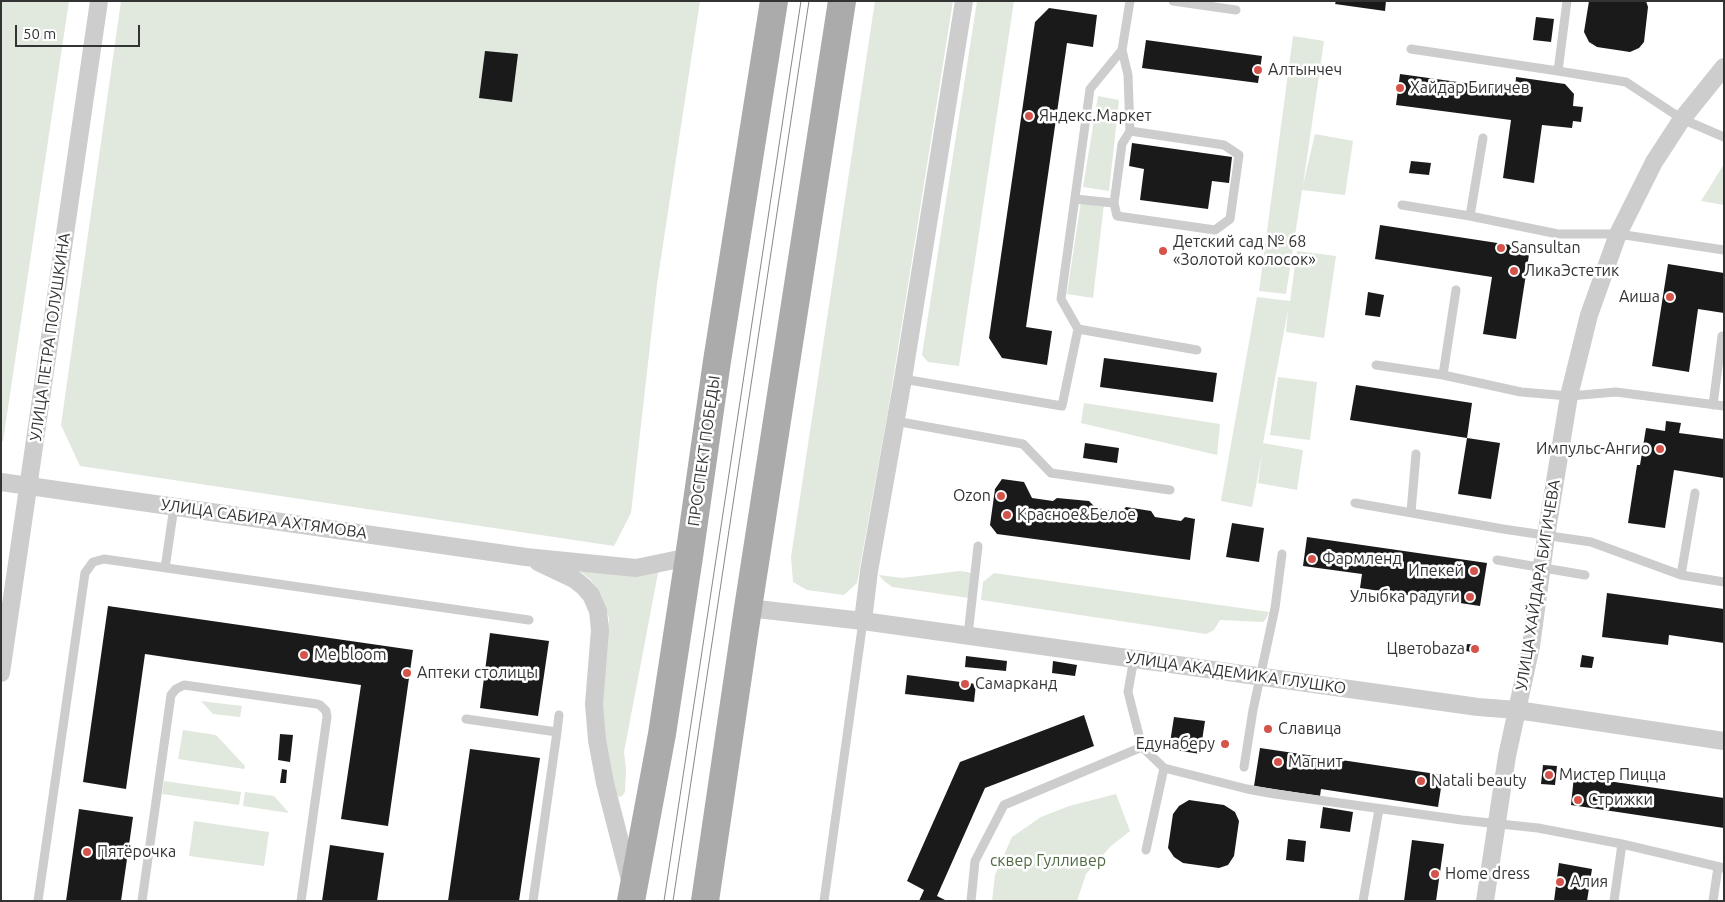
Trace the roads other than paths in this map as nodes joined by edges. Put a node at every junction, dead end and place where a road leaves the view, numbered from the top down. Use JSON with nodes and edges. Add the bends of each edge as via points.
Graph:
{"nodes":[{"id":1,"x":99,"y":1,"type":"edge"},
{"id":2,"x":774,"y":1,"type":"edge"},
{"id":3,"x":842,"y":1,"type":"edge"},
{"id":4,"x":964,"y":1,"type":"edge"},
{"id":5,"x":1130,"y":1,"type":"edge"},
{"id":6,"x":1173,"y":1,"type":"edge"},
{"id":7,"x":1567,"y":1,"type":"edge"},
{"id":8,"x":1236,"y":10,"type":"dead end"},
{"id":9,"x":1411,"y":49,"type":"dead end"},
{"id":10,"x":1122,"y":50,"type":"junction"},
{"id":11,"x":1724,"y":67,"type":"edge"},
{"id":12,"x":1558,"y":72,"type":"junction"},
{"id":13,"x":1682,"y":119,"type":"junction"},
{"id":14,"x":1130,"y":131,"type":"junction"},
{"id":15,"x":1724,"y":137,"type":"edge"},
{"id":16,"x":1483,"y":138,"type":"dead end"},
{"id":17,"x":1075,"y":199,"type":"junction"},
{"id":18,"x":1114,"y":203,"type":"junction"},
{"id":19,"x":1402,"y":205,"type":"dead end"},
{"id":20,"x":1470,"y":216,"type":"junction"},
{"id":21,"x":1618,"y":234,"type":"junction"},
{"id":22,"x":1724,"y":250,"type":"edge"},
{"id":23,"x":1456,"y":290,"type":"dead end"},
{"id":24,"x":1078,"y":329,"type":"junction"},
{"id":25,"x":1722,"y":336,"type":"dead end"},
{"id":26,"x":1198,"y":350,"type":"dead end"},
{"id":27,"x":1376,"y":366,"type":"dead end"},
{"id":28,"x":1443,"y":375,"type":"junction"},
{"id":29,"x":902,"y":380,"type":"junction"},
{"id":30,"x":1569,"y":396,"type":"junction"},
{"id":31,"x":1714,"y":405,"type":"junction"},
{"id":32,"x":1724,"y":406,"type":"edge"},
{"id":33,"x":895,"y":421,"type":"junction"},
{"id":34,"x":1416,"y":454,"type":"dead end"},
{"id":35,"x":1,"y":482,"type":"edge"},
{"id":36,"x":28,"y":486,"type":"junction"},
{"id":37,"x":1170,"y":490,"type":"dead end"},
{"id":38,"x":1695,"y":492,"type":"dead end"},
{"id":39,"x":1354,"y":503,"type":"dead end"},
{"id":40,"x":174,"y":507,"type":"junction"},
{"id":41,"x":1411,"y":512,"type":"junction"},
{"id":42,"x":1546,"y":536,"type":"junction"},
{"id":43,"x":978,"y":546,"type":"dead end"},
{"id":44,"x":1282,"y":554,"type":"dead end"},
{"id":45,"x":526,"y":557,"type":"junction"},
{"id":46,"x":690,"y":557,"type":"junction"},
{"id":47,"x":1497,"y":560,"type":"dead end"},
{"id":48,"x":165,"y":568,"type":"junction"},
{"id":49,"x":1542,"y":568,"type":"junction"},
{"id":50,"x":1681,"y":574,"type":"junction"},
{"id":51,"x":1585,"y":575,"type":"dead end"},
{"id":52,"x":1724,"y":582,"type":"edge"},
{"id":53,"x":748,"y":608,"type":"junction"},
{"id":54,"x":529,"y":620,"type":"dead end"},
{"id":55,"x":863,"y":621,"type":"junction"},
{"id":56,"x":968,"y":635,"type":"junction"},
{"id":57,"x":1134,"y":658,"type":"junction"},
{"id":58,"x":1,"y":673,"type":"edge"},
{"id":59,"x":1261,"y":677,"type":"junction"},
{"id":60,"x":1517,"y":710,"type":"junction"},
{"id":61,"x":559,"y":715,"type":"dead end"},
{"id":62,"x":466,"y":719,"type":"dead end"},
{"id":63,"x":557,"y":732,"type":"junction"},
{"id":64,"x":1724,"y":741,"type":"edge"},
{"id":65,"x":1142,"y":747,"type":"junction"},
{"id":66,"x":1244,"y":767,"type":"dead end"},
{"id":67,"x":1164,"y":768,"type":"junction"},
{"id":68,"x":1379,"y":809,"type":"junction"},
{"id":69,"x":1495,"y":823,"type":"junction"},
{"id":70,"x":1622,"y":844,"type":"junction"},
{"id":71,"x":1146,"y":850,"type":"dead end"},
{"id":72,"x":1721,"y":867,"type":"edge"},
{"id":73,"x":632,"y":895,"type":"edge"},
{"id":74,"x":38,"y":901,"type":"edge"},
{"id":75,"x":142,"y":901,"type":"edge"},
{"id":76,"x":301,"y":901,"type":"edge"},
{"id":77,"x":532,"y":901,"type":"edge"},
{"id":78,"x":705,"y":901,"type":"edge"},
{"id":79,"x":824,"y":901,"type":"edge"},
{"id":80,"x":971,"y":901,"type":"edge"},
{"id":81,"x":1363,"y":901,"type":"edge"},
{"id":82,"x":1485,"y":901,"type":"edge"},
{"id":83,"x":1614,"y":901,"type":"edge"},
{"id":84,"x":1713,"y":901,"type":"edge"}],
"edges":[{"from":1,"to":36,"type":"street","name":"УЛИЦА ПЕТРА ПОЛУШКИНА"},
{"from":2,"to":46,"type":"main road","name":"ПРОСПЕКТ ПОБЕДЫ","via":[[717,361]]},
{"from":3,"to":53,"type":"main road"},
{"from":4,"to":29,"type":"street"},
{"from":5,"to":10,"type":"lane"},
{"from":6,"to":8,"type":"lane"},
{"from":7,"to":12,"type":"lane"},
{"from":9,"to":12,"type":"lane"},
{"from":10,"to":14,"type":"lane","via":[[1128,75]]},
{"from":10,"to":17,"type":"lane","via":[[1090,89]]},
{"from":11,"to":13,"type":"street","name":"УЛИЦА ХАЙДАРА БИГИЧЕВА"},
{"from":12,"to":13,"type":"lane","via":[[1626,82]]},
{"from":13,"to":15,"type":"lane"},
{"from":13,"to":21,"type":"street","name":"УЛИЦА ХАЙДАРА БИГИЧЕВА","via":[[1654,162]]},
{"from":14,"to":18,"type":"lane","via":[[1122,144]]},
{"from":14,"to":18,"type":"lane","via":[[1224,145],[1239,155],[1230,219],[1215,230],[1117,216]]},
{"from":16,"to":20,"type":"lane"},
{"from":17,"to":18,"type":"lane"},
{"from":17,"to":24,"type":"lane","via":[[1061,299]]},
{"from":19,"to":20,"type":"lane"},
{"from":20,"to":21,"type":"lane","via":[[1558,234]]},
{"from":21,"to":22,"type":"lane"},
{"from":21,"to":30,"type":"street","name":"УЛИЦА ХАЙДАРА БИГИЧЕВА","via":[[1589,315]]},
{"from":23,"to":28,"type":"lane"},
{"from":24,"to":26,"type":"lane"},
{"from":24,"to":29,"type":"lane","via":[[1062,406]]},
{"from":25,"to":31,"type":"lane"},
{"from":27,"to":28,"type":"lane"},
{"from":28,"to":30,"type":"lane","via":[[1521,392]]},
{"from":29,"to":33,"type":"street"},
{"from":30,"to":31,"type":"lane","via":[[1616,392]]},
{"from":30,"to":42,"type":"street","name":"УЛИЦА ХАЙДАРА БИГИЧЕВА"},
{"from":31,"to":32,"type":"lane"},
{"from":33,"to":37,"type":"lane","via":[[1024,444],[1051,473]]},
{"from":33,"to":55,"type":"street"},
{"from":34,"to":41,"type":"lane"},
{"from":35,"to":36,"type":"street","name":"УЛИЦА САБИРА АХТЯМОВА"},
{"from":36,"to":40,"type":"street","name":"УЛИЦА САБИРА АХТЯМОВА"},
{"from":36,"to":58,"type":"street","name":"УЛИЦА ПЕТРА ПОЛУШКИНА"},
{"from":38,"to":50,"type":"lane"},
{"from":39,"to":41,"type":"lane"},
{"from":40,"to":45,"type":"street","name":"УЛИЦА САБИРА АХТЯМОВА"},
{"from":40,"to":48,"type":"lane"},
{"from":41,"to":42,"type":"lane"},
{"from":42,"to":49,"type":"street","name":"УЛИЦА ХАЙДАРА БИГИЧЕВА"},
{"from":42,"to":50,"type":"lane","via":[[1591,542]]},
{"from":43,"to":56,"type":"lane"},
{"from":44,"to":59,"type":"lane"},
{"from":45,"to":46,"type":"street","name":"УЛИЦА САБИРА АХТЯМОВА","via":[[636,568]]},
{"from":45,"to":73,"type":"street","name":"УЛИЦА САБИРА АХТЯМОВА","via":[[574,579],[590,595],[598,611],[600,630],[594,704],[597,740],[604,783]]},
{"from":46,"to":73,"type":"main road","name":"ПРОСПЕКТ ПОБЕДЫ"},
{"from":47,"to":49,"type":"lane"},
{"from":48,"to":54,"type":"lane"},
{"from":48,"to":74,"type":"lane","via":[[104,559],[93,562],[85,573]]},
{"from":49,"to":51,"type":"lane"},
{"from":49,"to":60,"type":"street","name":"УЛИЦА ХАЙДАРА БИГИЧЕВА","via":[[1531,646]]},
{"from":50,"to":52,"type":"lane"},
{"from":53,"to":55,"type":"street","name":"УЛИЦА АКАДЕМИКА ГЛУШКО"},
{"from":53,"to":78,"type":"main road"},
{"from":55,"to":56,"type":"street","name":"УЛИЦА АКАДЕМИКА ГЛУШКО"},
{"from":55,"to":79,"type":"lane"},
{"from":56,"to":57,"type":"street","name":"УЛИЦА АКАДЕМИКА ГЛУШКО"},
{"from":57,"to":59,"type":"street","name":"УЛИЦА АКАДЕМИКА ГЛУШКО"},
{"from":57,"to":65,"type":"lane","via":[[1128,692]]},
{"from":59,"to":60,"type":"street","name":"УЛИЦА АКАДЕМИКА ГЛУШКО"},
{"from":59,"to":66,"type":"lane"},
{"from":60,"to":64,"type":"street","name":"УЛИЦА АКАДЕМИКА ГЛУШКО"},
{"from":60,"to":69,"type":"street","name":"УЛИЦА ХАЙДАРА БИГИЧЕВА"},
{"from":61,"to":63,"type":"lane"},
{"from":62,"to":63,"type":"lane"},
{"from":63,"to":77,"type":"lane"},
{"from":65,"to":67,"type":"lane"},
{"from":65,"to":80,"type":"lane","via":[[1004,805],[975,861]]},
{"from":67,"to":68,"type":"lane","via":[[1247,789]]},
{"from":67,"to":71,"type":"lane"},
{"from":68,"to":69,"type":"lane"},
{"from":68,"to":81,"type":"lane"},
{"from":69,"to":70,"type":"lane"},
{"from":69,"to":82,"type":"street","name":"УЛИЦА ХАЙДАРА БИГИЧЕВА"},
{"from":70,"to":72,"type":"lane"},
{"from":70,"to":83,"type":"lane"},
{"from":72,"to":84,"type":"lane"},
{"from":75,"to":76,"type":"lane","via":[[171,695],[184,685],[317,704],[326,711]]}]}
